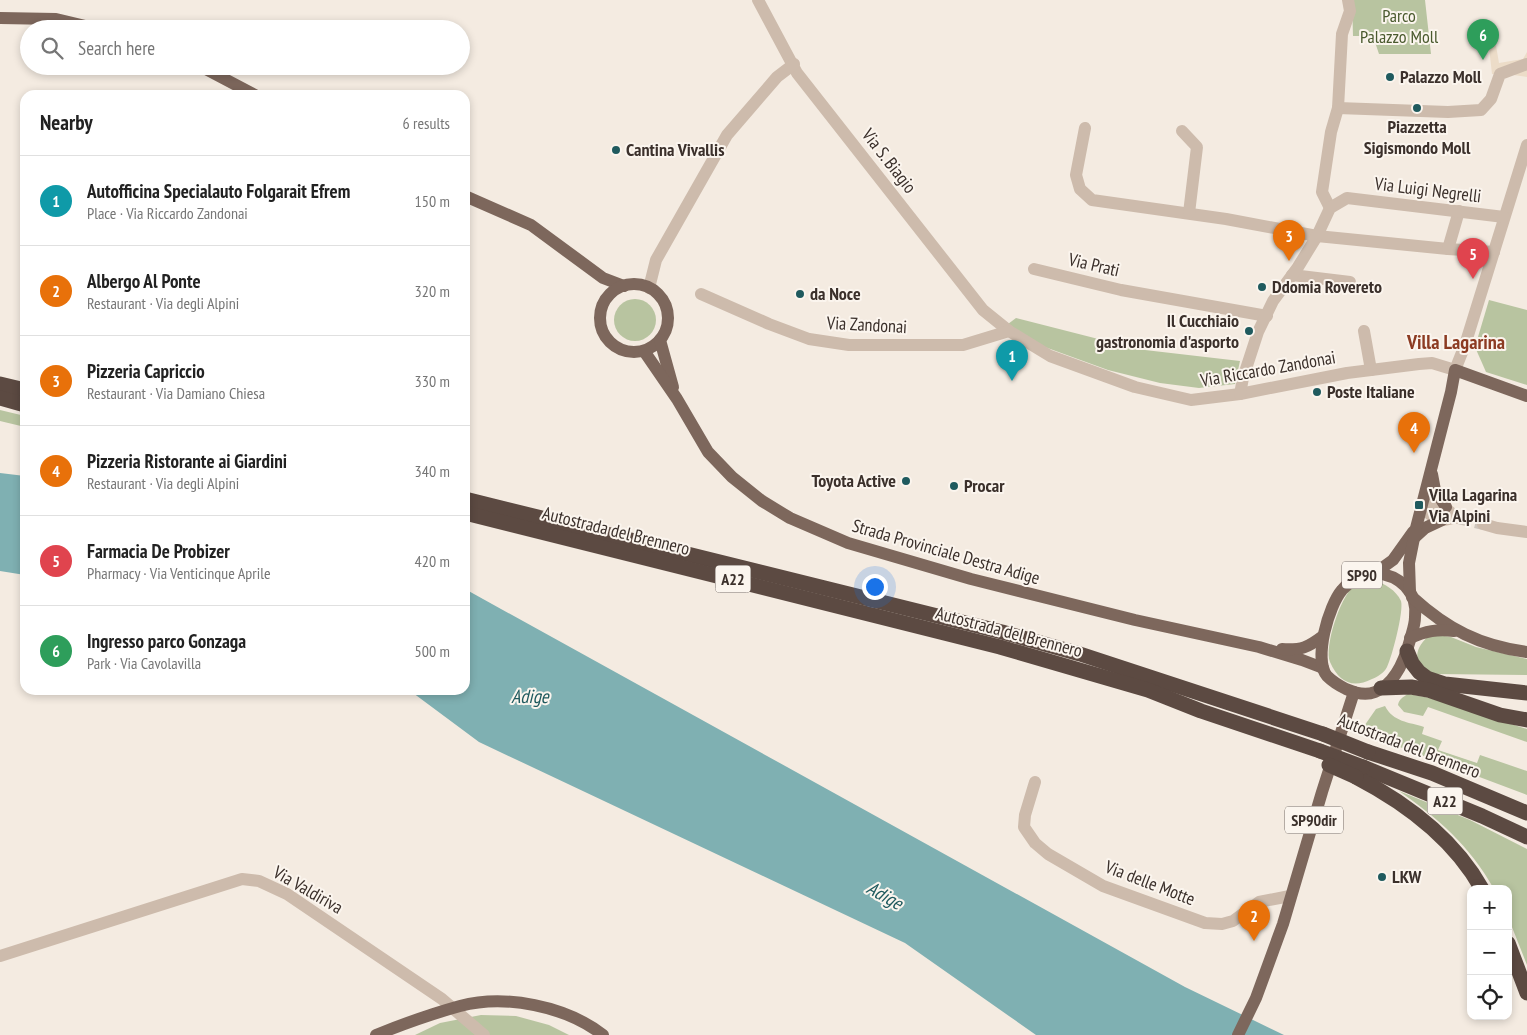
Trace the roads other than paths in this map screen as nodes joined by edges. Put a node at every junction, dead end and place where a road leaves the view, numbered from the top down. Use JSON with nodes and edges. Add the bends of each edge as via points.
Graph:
{"nodes":[{"id":1,"x":758,"y":0,"type":"edge"},
{"id":2,"x":1348,"y":0,"type":"edge"},
{"id":3,"x":0,"y":18,"type":"edge"},
{"id":4,"x":60,"y":20,"type":"edge"},
{"id":5,"x":794,"y":64,"type":"junction"},
{"id":6,"x":1527,"y":64,"type":"edge"},
{"id":7,"x":217,"y":75,"type":"edge"},
{"id":8,"x":246,"y":90,"type":"edge"},
{"id":9,"x":1338,"y":108,"type":"junction"},
{"id":10,"x":1085,"y":128,"type":"dead end"},
{"id":11,"x":1182,"y":131,"type":"dead end"},
{"id":12,"x":1527,"y":147,"type":"edge"},
{"id":13,"x":470,"y":198,"type":"edge"},
{"id":14,"x":1330,"y":208,"type":"junction"},
{"id":15,"x":1459,"y":211,"type":"junction"},
{"id":16,"x":1188,"y":214,"type":"junction"},
{"id":17,"x":1504,"y":217,"type":"junction"},
{"id":18,"x":1317,"y":236,"type":"junction"},
{"id":19,"x":552,"y":240,"type":"junction"},
{"id":20,"x":1448,"y":249,"type":"junction"},
{"id":21,"x":1494,"y":252,"type":"junction"},
{"id":22,"x":1034,"y":269,"type":"dead end"},
{"id":23,"x":1292,"y":275,"type":"junction"},
{"id":24,"x":1350,"y":282,"type":"dead end"},
{"id":25,"x":624,"y":286,"type":"junction"},
{"id":26,"x":649,"y":288,"type":"junction"},
{"id":27,"x":701,"y":294,"type":"dead end"},
{"id":28,"x":608,"y":296,"type":"junction"},
{"id":29,"x":1267,"y":316,"type":"junction"},
{"id":30,"x":1009,"y":330,"type":"junction"},
{"id":31,"x":1364,"y":331,"type":"dead end"},
{"id":32,"x":660,"y":340,"type":"junction"},
{"id":33,"x":644,"y":351,"type":"junction"},
{"id":34,"x":1366,"y":366,"type":"junction"},
{"id":35,"x":1455,"y":370,"type":"junction"},
{"id":36,"x":0,"y":384,"type":"edge"},
{"id":37,"x":20,"y":389,"type":"edge"},
{"id":38,"x":1240,"y":394,"type":"junction"},
{"id":39,"x":1527,"y":396,"type":"edge"},
{"id":40,"x":0,"y":398,"type":"edge"},
{"id":41,"x":677,"y":399,"type":"junction"},
{"id":42,"x":20,"y":403,"type":"edge"},
{"id":43,"x":1431,"y":469,"type":"junction"},
{"id":44,"x":470,"y":500,"type":"edge"},
{"id":45,"x":1422,"y":506,"type":"junction"},
{"id":46,"x":470,"y":514,"type":"edge"},
{"id":47,"x":1450,"y":515,"type":"junction"},
{"id":48,"x":1483,"y":524,"type":"tunnel mouth"},
{"id":49,"x":1527,"y":532,"type":"edge"},
{"id":50,"x":1415,"y":533,"type":"junction"},
{"id":51,"x":1375,"y":573,"type":"junction"},
{"id":52,"x":1411,"y":594,"type":"junction"},
{"id":53,"x":1457,"y":631,"type":"junction"},
{"id":54,"x":1323,"y":636,"type":"junction"},
{"id":55,"x":1409,"y":644,"type":"junction"},
{"id":56,"x":1259,"y":647,"type":"junction"},
{"id":57,"x":1527,"y":652,"type":"edge"},
{"id":58,"x":1322,"y":668,"type":"junction"},
{"id":59,"x":1381,"y":688,"type":"junction"},
{"id":60,"x":1354,"y":692,"type":"junction"},
{"id":61,"x":1527,"y":693,"type":"edge"},
{"id":62,"x":1527,"y":720,"type":"edge"},
{"id":63,"x":1359,"y":772,"type":"junction"},
{"id":64,"x":1035,"y":782,"type":"dead end"},
{"id":65,"x":1524,"y":811,"type":"edge"},
{"id":66,"x":1527,"y":837,"type":"edge"},
{"id":67,"x":1480,"y":885,"type":"edge"},
{"id":68,"x":1290,"y":896,"type":"junction"},
{"id":69,"x":1512,"y":954,"type":"edge"},
{"id":70,"x":0,"y":956,"type":"edge"},
{"id":71,"x":1527,"y":993,"type":"edge"},
{"id":72,"x":376,"y":1035,"type":"edge"},
{"id":73,"x":484,"y":1035,"type":"edge"},
{"id":74,"x":603,"y":1035,"type":"edge"},
{"id":75,"x":1238,"y":1035,"type":"edge"}],
"edges":[{"from":1,"to":5,"type":"street","name":"Via S. Biagio"},
{"from":2,"to":9,"type":"street","via":[[1350,11],[1342,34]]},
{"from":3,"to":4,"type":"main road"},
{"from":5,"to":26,"type":"street","via":[[777,77],[727,135],[656,260]]},
{"from":5,"to":30,"type":"street","name":"Via S. Biagio","via":[[797,73],[983,310]]},
{"from":6,"to":9,"type":"street","via":[[1500,74],[1491,99],[1481,110]]},
{"from":7,"to":8,"type":"main road"},
{"from":9,"to":14,"type":"street","via":[[1322,192]]},
{"from":10,"to":16,"type":"street","via":[[1076,175],[1080,189],[1092,200]]},
{"from":11,"to":16,"type":"street","via":[[1198,147]]},
{"from":12,"to":17,"type":"street"},
{"from":13,"to":19,"type":"main road","via":[[531,225]]},
{"from":14,"to":15,"type":"street","name":"Via Luigi Negrelli","via":[[1347,198]]},
{"from":14,"to":18,"type":"street"},
{"from":15,"to":17,"type":"street","name":"Via Luigi Negrelli"},
{"from":15,"to":20,"type":"street"},
{"from":16,"to":18,"type":"street"},
{"from":17,"to":21,"type":"street"},
{"from":18,"to":20,"type":"street"},
{"from":18,"to":23,"type":"street"},
{"from":19,"to":25,"type":"main road","via":[[603,278]]},
{"from":19,"to":28,"type":"main road"},
{"from":20,"to":21,"type":"street"},
{"from":21,"to":35,"type":"street"},
{"from":22,"to":29,"type":"street","name":"Via Prati"},
{"from":23,"to":24,"type":"street"},
{"from":23,"to":29,"type":"street","via":[[1273,301]]},
{"from":25,"to":26,"type":"main road"},
{"from":25,"to":28,"type":"main road"},
{"from":26,"to":32,"type":"main road","via":[[663,302],[667,312],[666,327]]},
{"from":27,"to":30,"type":"street","name":"Via Zandonai","via":[[809,339],[849,345],[963,345]]},
{"from":28,"to":33,"type":"main road","via":[[600,316],[606,337],[623,351]]},
{"from":29,"to":38,"type":"street","via":[[1258,332]]},
{"from":30,"to":38,"type":"street","name":"Via Riccardo Zandonai","via":[[1050,356],[1136,387],[1191,400]]},
{"from":31,"to":34,"type":"street"},
{"from":32,"to":33,"type":"main road"},
{"from":32,"to":41,"type":"main road","name":"Strada Provinciale Destra Adige"},
{"from":33,"to":41,"type":"main road","name":"Strada Provinciale Destra Adige"},
{"from":34,"to":35,"type":"street","name":"Via Riccardo Zandonai","via":[[1432,363]]},
{"from":34,"to":38,"type":"street","name":"Via Riccardo Zandonai"},
{"from":35,"to":39,"type":"main road"},
{"from":35,"to":43,"type":"main road"},
{"from":36,"to":37,"type":"highway"},
{"from":40,"to":42,"type":"highway"},
{"from":41,"to":56,"type":"main road","name":"Strada Provinciale Destra Adige","via":[[708,452],[732,477],[762,502],[818,531],[971,579]]},
{"from":43,"to":45,"type":"main road"},
{"from":43,"to":47,"type":"main road","via":[[1435,490]]},
{"from":44,"to":65,"type":"highway","name":"Autostrada del Brennero","number":"A22","bridge":true,"via":[[1019,636],[1323,734],[1432,773]]},
{"from":45,"to":47,"type":"street","via":[[1432,516]]},
{"from":45,"to":50,"type":"main road"},
{"from":46,"to":63,"type":"highway","name":"Autostrada del Brennero","number":"A22","bridge":true,"via":[[1000,647],[1148,690]]},
{"from":47,"to":50,"type":"main road"},
{"from":48,"to":49,"type":"street"},
{"from":50,"to":51,"type":"main road","via":[[1393,560]]},
{"from":50,"to":52,"type":"main road","via":[[1409,563]]},
{"from":51,"to":52,"type":"main road","number":"SP90","via":[[1388,574],[1406,586]]},
{"from":51,"to":54,"type":"main road","number":"SP90","via":[[1360,576],[1341,591]]},
{"from":52,"to":53,"type":"main road","number":"SP90","via":[[1432,615]]},
{"from":52,"to":55,"type":"main road","via":[[1416,618]]},
{"from":53,"to":55,"type":"main road","number":"SP90","via":[[1426,631]]},
{"from":53,"to":57,"type":"main road","number":"SP90","via":[[1482,642]]},
{"from":54,"to":56,"type":"main road","name":"Strada Provinciale Destra Adige","via":[[1300,650]]},
{"from":54,"to":58,"type":"main road","number":"SP90"},
{"from":55,"to":59,"type":"main road","via":[[1398,670]]},
{"from":55,"to":61,"type":"highway","via":[[1412,664],[1427,678],[1445,684]]},
{"from":56,"to":58,"type":"main road","name":"Strada Provinciale Destra Adige"},
{"from":58,"to":60,"type":"main road","via":[[1334,683]]},
{"from":59,"to":60,"type":"main road","via":[[1364,694]]},
{"from":59,"to":62,"type":"highway","via":[[1428,690],[1500,715]]},
{"from":60,"to":68,"type":"main road","number":"SP90dir"},
{"from":63,"to":66,"type":"highway","name":"Autostrada del Brennero","number":"A22","via":[[1482,816]]},
{"from":63,"to":67,"type":"highway","via":[[1416,814],[1447,842]]},
{"from":64,"to":68,"type":"street","name":"Via delle Motte","via":[[1024,827],[1035,843],[1048,854],[1114,891],[1212,924],[1233,921],[1259,902]]},
{"from":68,"to":75,"type":"main road","number":"SP90dir","via":[[1256,998]]},
{"from":69,"to":71,"type":"highway"},
{"from":70,"to":73,"type":"street","name":"Via Valdiriva","via":[[242,879],[259,881],[287,894],[378,954],[442,999]]},
{"from":72,"to":74,"type":"main road","bridge":true,"via":[[462,1006],[504,1001],[565,1014]]}]}
